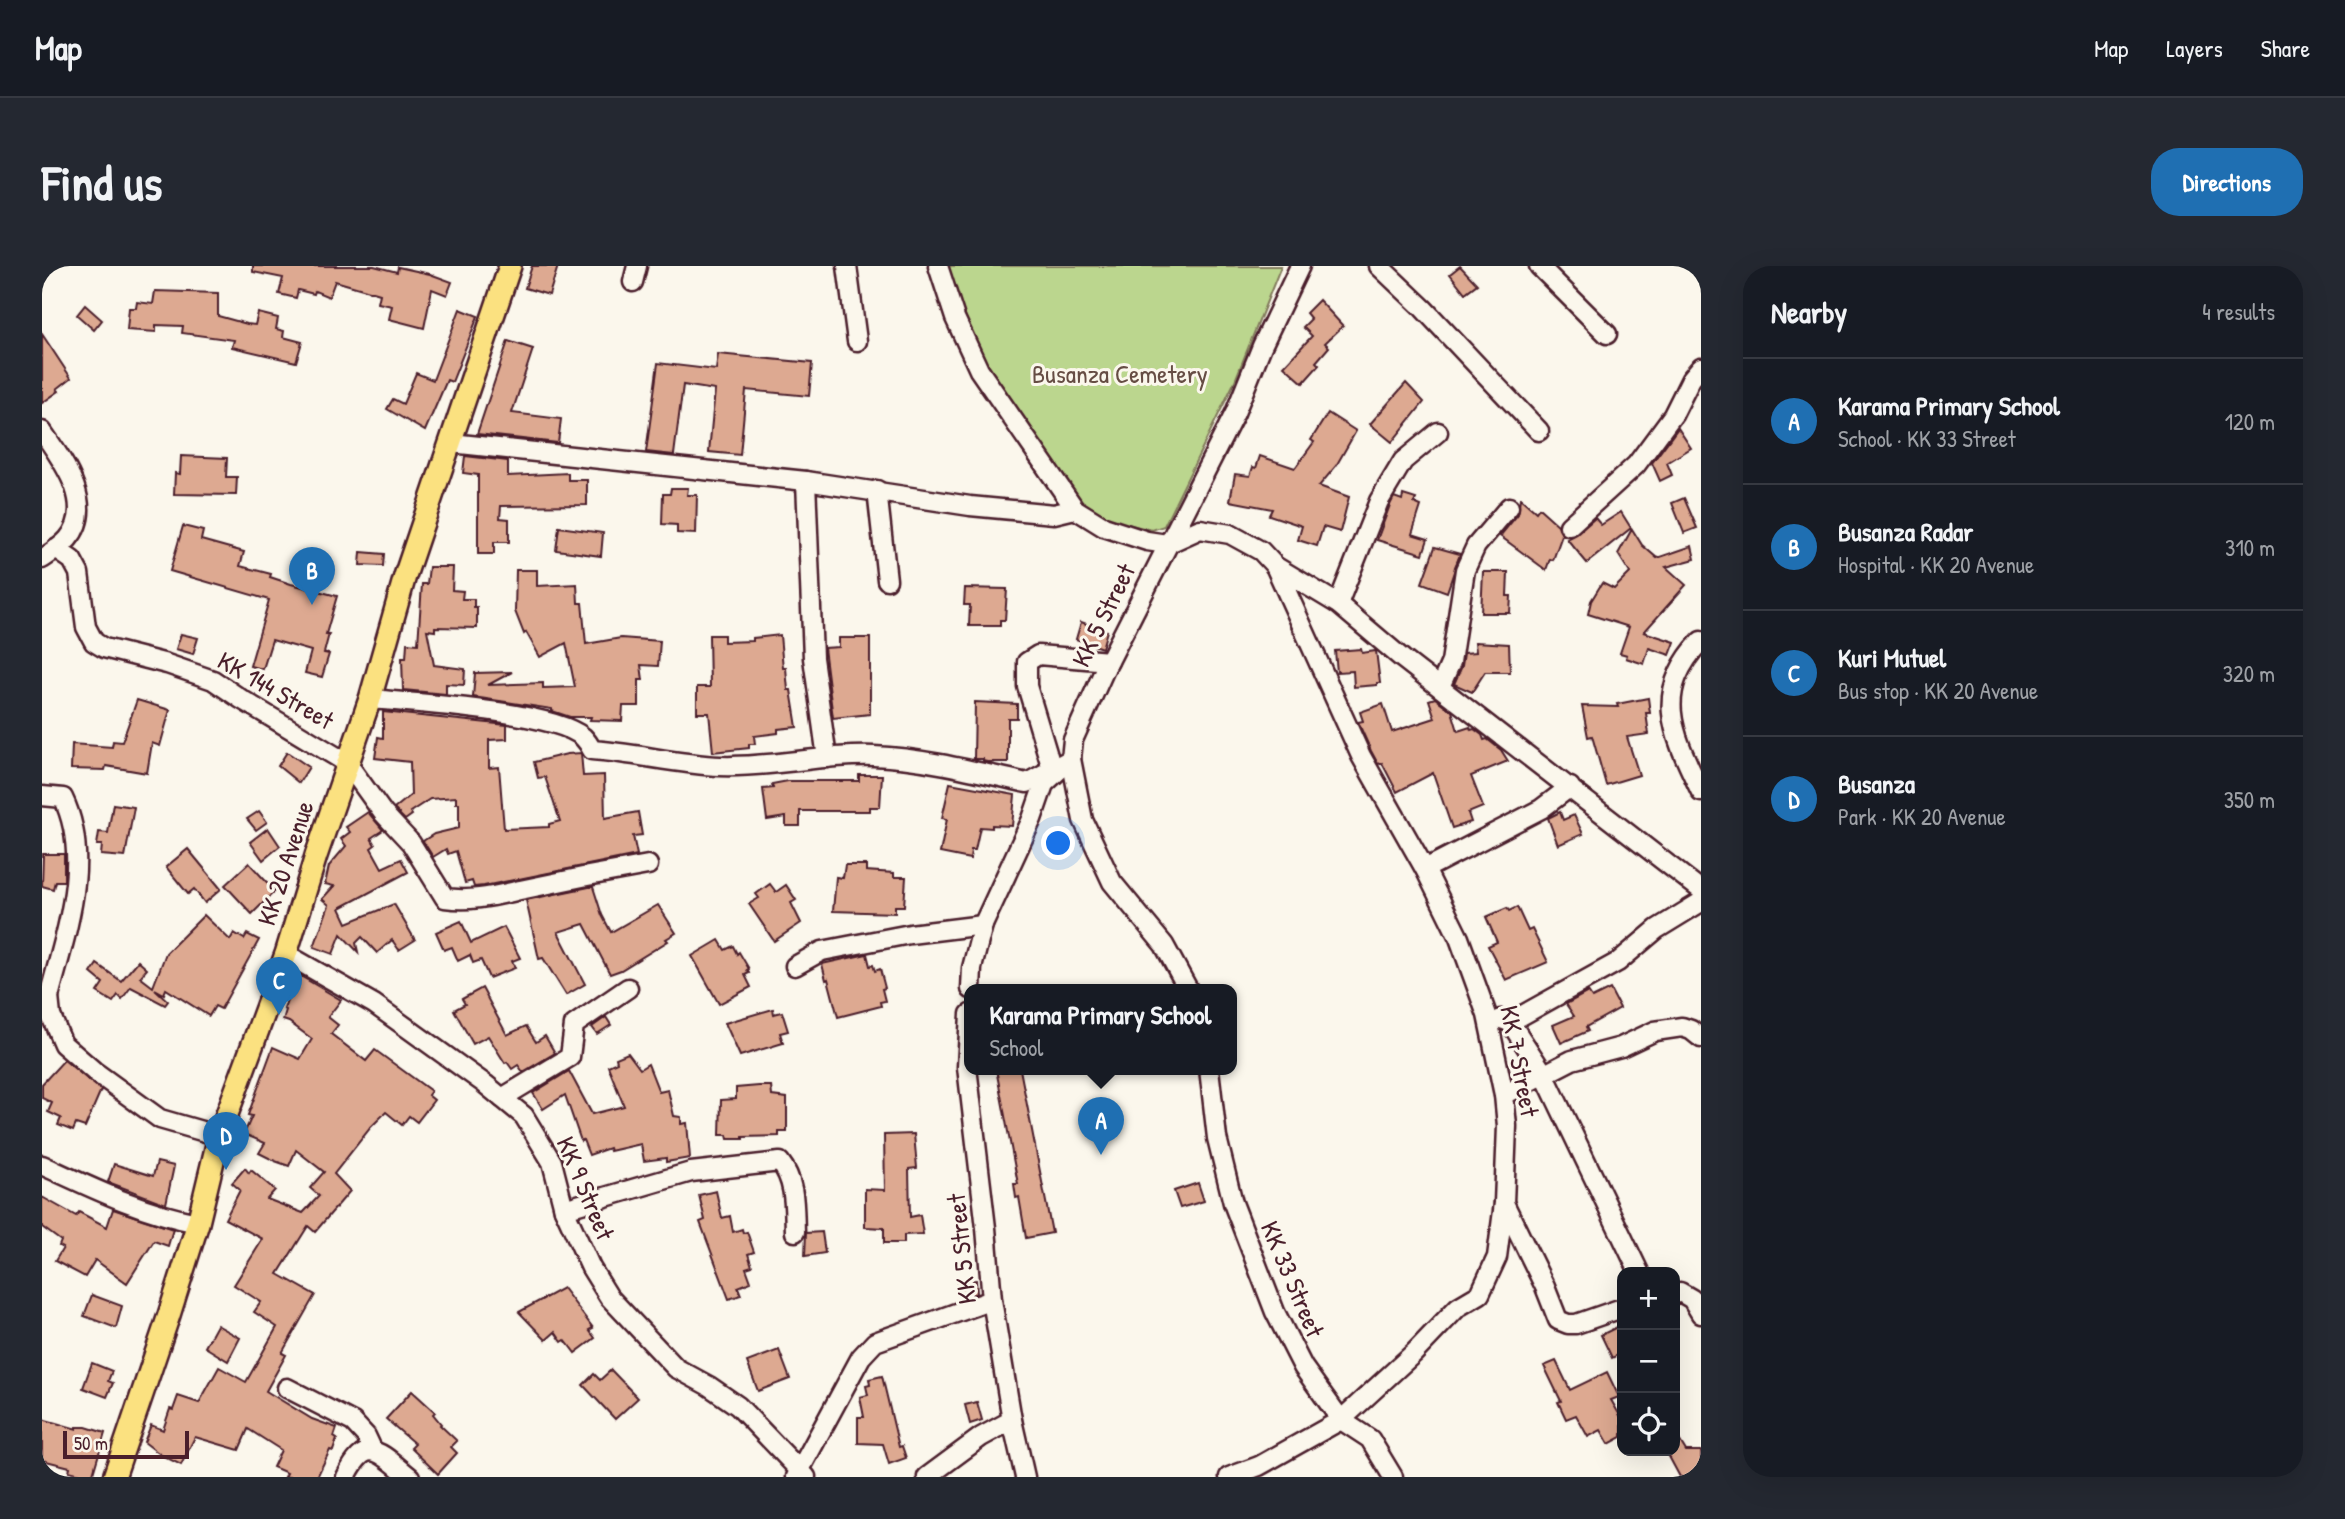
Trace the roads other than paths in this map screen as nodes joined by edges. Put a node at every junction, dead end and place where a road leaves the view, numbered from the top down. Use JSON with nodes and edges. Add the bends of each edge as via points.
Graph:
{"nodes":[{"id":1,"x":510,"y":266,"type":"edge"},
{"id":2,"x":847,"y":266,"type":"edge"},
{"id":3,"x":938,"y":266,"type":"edge"},
{"id":4,"x":1300,"y":266,"type":"edge"},
{"id":5,"x":1379,"y":266,"type":"edge"},
{"id":6,"x":1539,"y":266,"type":"edge"},
{"id":7,"x":1607,"y":334,"type":"dead end"},
{"id":8,"x":857,"y":341,"type":"dead end"},
{"id":9,"x":1701,"y":367,"type":"edge"},
{"id":10,"x":42,"y":431,"type":"edge"},
{"id":11,"x":1539,"y":431,"type":"dead end"},
{"id":12,"x":1438,"y":432,"type":"dead end"},
{"id":13,"x":451,"y":443,"type":"junction"},
{"id":14,"x":806,"y":481,"type":"junction"},
{"id":15,"x":877,"y":490,"type":"junction"},
{"id":16,"x":1509,"y":507,"type":"dead end"},
{"id":17,"x":1074,"y":509,"type":"junction"},
{"id":18,"x":1569,"y":526,"type":"dead end"},
{"id":19,"x":1167,"y":544,"type":"junction"},
{"id":20,"x":49,"y":554,"type":"edge"},
{"id":21,"x":1275,"y":566,"type":"junction"},
{"id":22,"x":887,"y":580,"type":"dead end"},
{"id":23,"x":1338,"y":604,"type":"junction"},
{"id":24,"x":1701,"y":641,"type":"edge"},
{"id":25,"x":1109,"y":661,"type":"junction"},
{"id":26,"x":1440,"y":687,"type":"junction"},
{"id":27,"x":370,"y":699,"type":"junction"},
{"id":28,"x":827,"y":758,"type":"junction"},
{"id":29,"x":1071,"y":759,"type":"junction"},
{"id":30,"x":347,"y":763,"type":"junction"},
{"id":31,"x":1052,"y":769,"type":"junction"},
{"id":32,"x":1570,"y":787,"type":"junction"},
{"id":33,"x":1701,"y":792,"type":"edge"},
{"id":34,"x":42,"y":796,"type":"edge"},
{"id":35,"x":648,"y":865,"type":"dead end"},
{"id":36,"x":1425,"y":869,"type":"junction"},
{"id":37,"x":1701,"y":890,"type":"edge"},
{"id":38,"x":1701,"y":902,"type":"edge"},
{"id":39,"x":983,"y":925,"type":"junction"},
{"id":40,"x":286,"y":954,"type":"junction"},
{"id":41,"x":795,"y":967,"type":"dead end"},
{"id":42,"x":971,"y":984,"type":"edge"},
{"id":43,"x":1185,"y":984,"type":"edge"},
{"id":44,"x":628,"y":988,"type":"dead end"},
{"id":45,"x":45,"y":997,"type":"edge"},
{"id":46,"x":1487,"y":1015,"type":"junction"},
{"id":47,"x":1510,"y":1022,"type":"junction"},
{"id":48,"x":1701,"y":1038,"type":"edge"},
{"id":49,"x":1544,"y":1074,"type":"junction"},
{"id":50,"x":968,"y":1075,"type":"edge"},
{"id":51,"x":1210,"y":1075,"type":"edge"},
{"id":52,"x":1504,"y":1095,"type":"junction"},
{"id":53,"x":502,"y":1098,"type":"junction"},
{"id":54,"x":219,"y":1136,"type":"junction"},
{"id":55,"x":42,"y":1165,"type":"edge"},
{"id":56,"x":1504,"y":1203,"type":"junction"},
{"id":57,"x":564,"y":1209,"type":"junction"},
{"id":58,"x":198,"y":1223,"type":"junction"},
{"id":59,"x":795,"y":1232,"type":"dead end"},
{"id":60,"x":1637,"y":1267,"type":"edge"},
{"id":61,"x":1680,"y":1292,"type":"edge"},
{"id":62,"x":992,"y":1300,"type":"junction"},
{"id":63,"x":1617,"y":1310,"type":"edge"},
{"id":64,"x":1701,"y":1314,"type":"edge"},
{"id":65,"x":287,"y":1388,"type":"dead end"},
{"id":66,"x":1013,"y":1420,"type":"junction"},
{"id":67,"x":1341,"y":1420,"type":"junction"},
{"id":68,"x":373,"y":1451,"type":"junction"},
{"id":69,"x":801,"y":1475,"type":"edge"},
{"id":70,"x":114,"y":1477,"type":"edge"},
{"id":71,"x":346,"y":1477,"type":"edge"},
{"id":72,"x":410,"y":1477,"type":"edge"},
{"id":73,"x":927,"y":1477,"type":"edge"},
{"id":74,"x":1025,"y":1477,"type":"edge"},
{"id":75,"x":1229,"y":1477,"type":"edge"},
{"id":76,"x":1393,"y":1477,"type":"edge"}],
"edges":[{"from":1,"to":13,"type":"main road","name":"KK 20 Avenue"},
{"from":2,"to":8,"type":"street"},
{"from":3,"to":17,"type":"street","via":[[979,370]]},
{"from":4,"to":19,"type":"street","name":"KK 5 Street","via":[[1236,412]]},
{"from":5,"to":11,"type":"street"},
{"from":6,"to":7,"type":"street"},
{"from":9,"to":18,"type":"street","via":[[1636,465]]},
{"from":10,"to":20,"type":"street","via":[[63,462],[80,509],[68,539]]},
{"from":12,"to":23,"type":"street","via":[[1403,461],[1379,501]]},
{"from":13,"to":14,"type":"street"},
{"from":13,"to":27,"type":"main road","name":"KK 20 Avenue","via":[[405,576]]},
{"from":14,"to":15,"type":"street"},
{"from":14,"to":28,"type":"street","via":[[813,658]]},
{"from":15,"to":17,"type":"street","via":[[970,506],[1054,513]]},
{"from":15,"to":22,"type":"street"},
{"from":16,"to":26,"type":"street","via":[[1476,547],[1465,570],[1451,662]]},
{"from":17,"to":19,"type":"street","via":[[1104,527]]},
{"from":19,"to":21,"type":"street","name":"KK 7 Street","via":[[1200,529],[1230,534],[1261,551]]},
{"from":19,"to":25,"type":"street","name":"KK 5 Street"},
{"from":20,"to":30,"type":"street","name":"KK 144 Street","via":[[76,565],[88,635],[97,645],[213,680]]},
{"from":21,"to":23,"type":"street","name":"KK 7 Street"},
{"from":21,"to":36,"type":"street","name":"KK 7 Street","via":[[1361,756]]},
{"from":23,"to":26,"type":"street","name":"KK 7 Street"},
{"from":24,"to":33,"type":"street","via":[[1675,676],[1671,714]]},
{"from":25,"to":29,"type":"street","name":"KK 5 Street","via":[[1073,740]]},
{"from":25,"to":31,"type":"street","via":[[1038,655],[1027,662],[1027,686]]},
{"from":26,"to":32,"type":"street","name":"KK 7 Street"},
{"from":27,"to":28,"type":"street","via":[[485,710],[551,723],[571,730],[592,750],[658,759],[762,766]]},
{"from":27,"to":30,"type":"main road","name":"KK 20 Avenue"},
{"from":28,"to":31,"type":"street","via":[[875,756],[1027,783]]},
{"from":29,"to":31,"type":"street"},
{"from":29,"to":39,"type":"street","via":[[1044,784]]},
{"from":29,"to":43,"type":"street","via":[[1083,820],[1112,882],[1164,945]]},
{"from":30,"to":35,"type":"street","via":[[411,843],[445,898],[489,899]]},
{"from":30,"to":40,"type":"main road","name":"KK 20 Avenue"},
{"from":32,"to":36,"type":"street","via":[[1541,809]]},
{"from":32,"to":37,"type":"street","name":"KK 7 Street"},
{"from":34,"to":45,"type":"street","via":[[63,798],[77,847],[68,925]]},
{"from":36,"to":46,"type":"street","name":"KK 7 Street","via":[[1459,938]]},
{"from":38,"to":47,"type":"street","via":[[1657,929],[1618,962]]},
{"from":39,"to":41,"type":"street","via":[[831,948]]},
{"from":39,"to":42,"type":"street"},
{"from":40,"to":53,"type":"street","name":"KK 9 Street","via":[[374,1004]]},
{"from":40,"to":54,"type":"main road","name":"KK 20 Avenue"},
{"from":44,"to":53,"type":"street","via":[[574,1024],[570,1057]]},
{"from":45,"to":54,"type":"street","via":[[63,1044],[93,1071],[160,1119]]},
{"from":46,"to":47,"type":"street"},
{"from":46,"to":52,"type":"street","name":"KK 7 Street"},
{"from":47,"to":49,"type":"street"},
{"from":48,"to":49,"type":"street","via":[[1682,1027],[1655,1031]]},
{"from":49,"to":52,"type":"street"},
{"from":49,"to":60,"type":"street"},
{"from":50,"to":62,"type":"street","name":"KK 5 Street"},
{"from":51,"to":67,"type":"street","name":"KK 33 Street","via":[[1217,1138],[1233,1203],[1275,1312],[1303,1367]]},
{"from":52,"to":56,"type":"street","name":"KK 7 Street"},
{"from":53,"to":57,"type":"street","name":"KK 9 Street","via":[[524,1116],[552,1162]]},
{"from":54,"to":58,"type":"main road","name":"KK 20 Avenue"},
{"from":55,"to":58,"type":"street","via":[[104,1194]]},
{"from":56,"to":63,"type":"street","via":[[1558,1320],[1576,1324]]},
{"from":56,"to":67,"type":"street","name":"KK 7 Street","via":[[1497,1257],[1480,1294],[1458,1307]]},
{"from":57,"to":59,"type":"street","via":[[691,1172],[780,1162],[793,1187]]},
{"from":57,"to":69,"type":"street","name":"KK 9 Street","via":[[609,1297],[676,1368],[738,1406]]},
{"from":58,"to":70,"type":"main road","name":"KK 20 Avenue"},
{"from":61,"to":64,"type":"street","via":[[1692,1299]]},
{"from":62,"to":66,"type":"street","name":"KK 5 Street"},
{"from":62,"to":69,"type":"street","via":[[875,1342],[861,1357]]},
{"from":65,"to":68,"type":"street","via":[[354,1422]]},
{"from":66,"to":73,"type":"street","via":[[981,1437]]},
{"from":66,"to":74,"type":"street","name":"KK 5 Street"},
{"from":67,"to":75,"type":"street","name":"KK 7 Street","via":[[1259,1466]]},
{"from":67,"to":76,"type":"street","name":"KK 33 Street","via":[[1370,1439]]},
{"from":68,"to":71,"type":"street","via":[[355,1458]]},
{"from":68,"to":72,"type":"street"}]}
